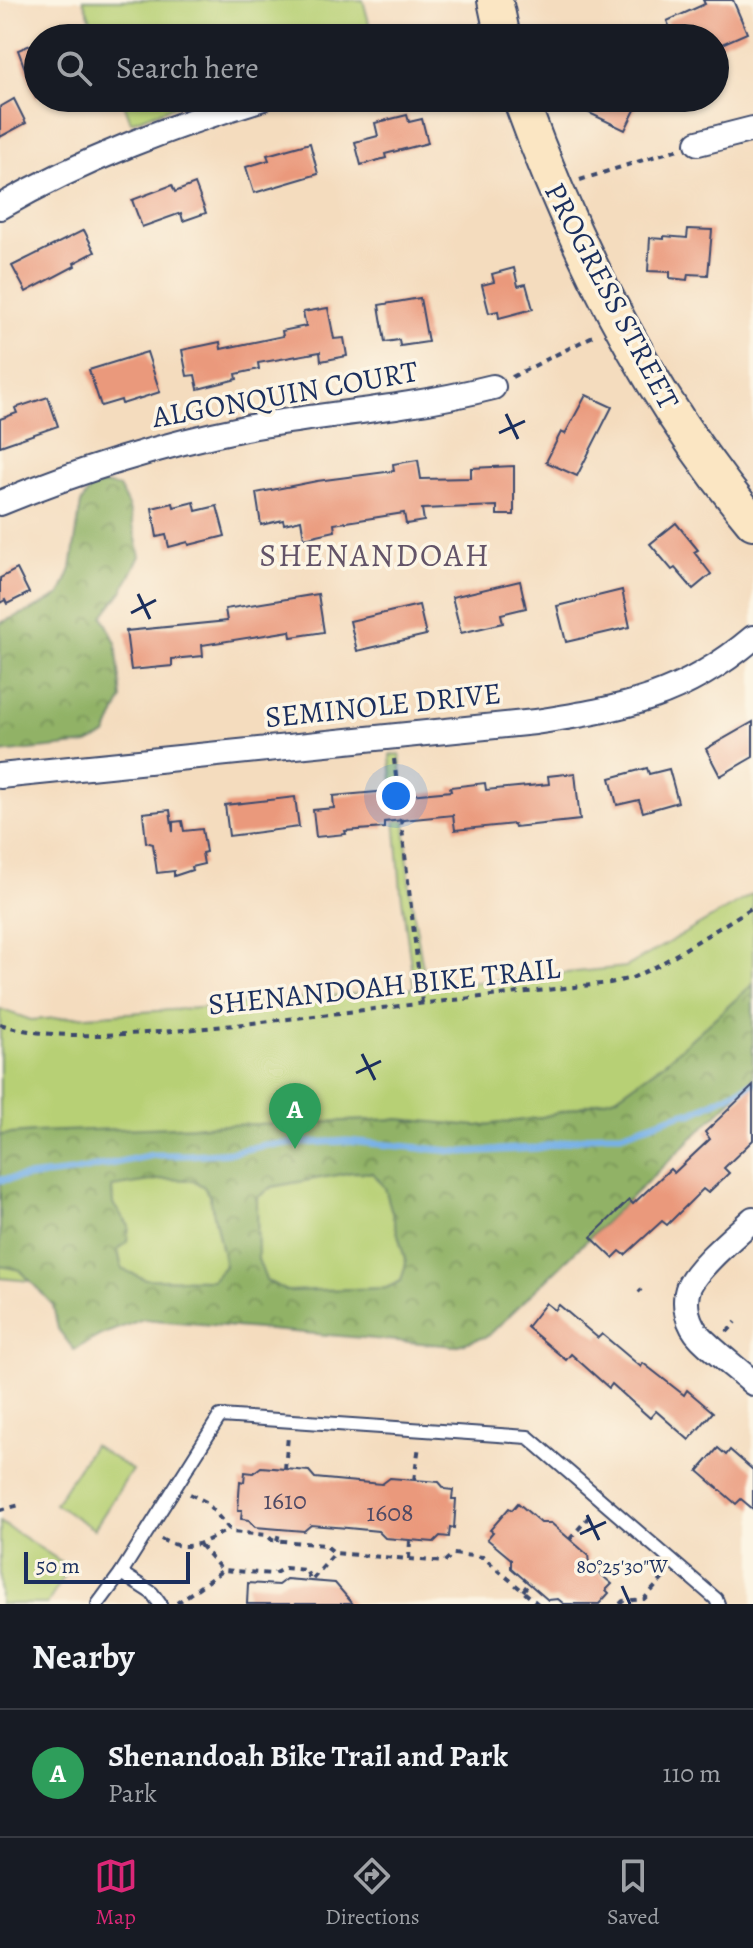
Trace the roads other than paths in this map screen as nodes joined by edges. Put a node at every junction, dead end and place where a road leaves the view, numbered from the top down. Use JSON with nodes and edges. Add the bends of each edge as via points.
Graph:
{"nodes":[{"id":1,"x":495,"y":0,"type":"edge"},
{"id":2,"x":499,"y":24,"type":"edge"},
{"id":3,"x":219,"y":112,"type":"edge"},
{"id":4,"x":525,"y":112,"type":"edge"},
{"id":5,"x":753,"y":129,"type":"edge"},
{"id":6,"x":698,"y":143,"type":"road end"},
{"id":7,"x":0,"y":207,"type":"edge"},
{"id":8,"x":493,"y":387,"type":"road end"},
{"id":9,"x":0,"y":503,"type":"edge"},
{"id":10,"x":753,"y":522,"type":"edge"},
{"id":11,"x":753,"y":638,"type":"edge"},
{"id":12,"x":0,"y":776,"type":"edge"},
{"id":13,"x":753,"y":1219,"type":"edge"},
{"id":14,"x":753,"y":1383,"type":"edge"},
{"id":15,"x":121,"y":1573,"type":"junction"},
{"id":16,"x":98,"y":1604,"type":"edge"},
{"id":17,"x":160,"y":1604,"type":"edge"},
{"id":18,"x":718,"y":1604,"type":"edge"}],
"edges":[{"from":1,"to":2,"type":"street"},
{"from":3,"to":7,"type":"street","via":[[129,144]]},
{"from":4,"to":10,"type":"street","name":"PROGRESS STREET","via":[[586,259],[620,322],[668,407]]},
{"from":5,"to":6,"type":"street"},
{"from":8,"to":9,"type":"street","name":"ALGONQUIN COURT","via":[[177,443]]},
{"from":11,"to":12,"type":"street","name":"SEMINOLE DRIVE","via":[[685,685],[579,715]]},
{"from":13,"to":14,"type":"street","via":[[705,1265],[690,1283],[686,1299],[688,1316],[700,1337]]},
{"from":15,"to":16,"type":"lane"},
{"from":15,"to":17,"type":"lane"},
{"from":15,"to":18,"type":"lane","via":[[220,1416],[528,1437]]}]}
